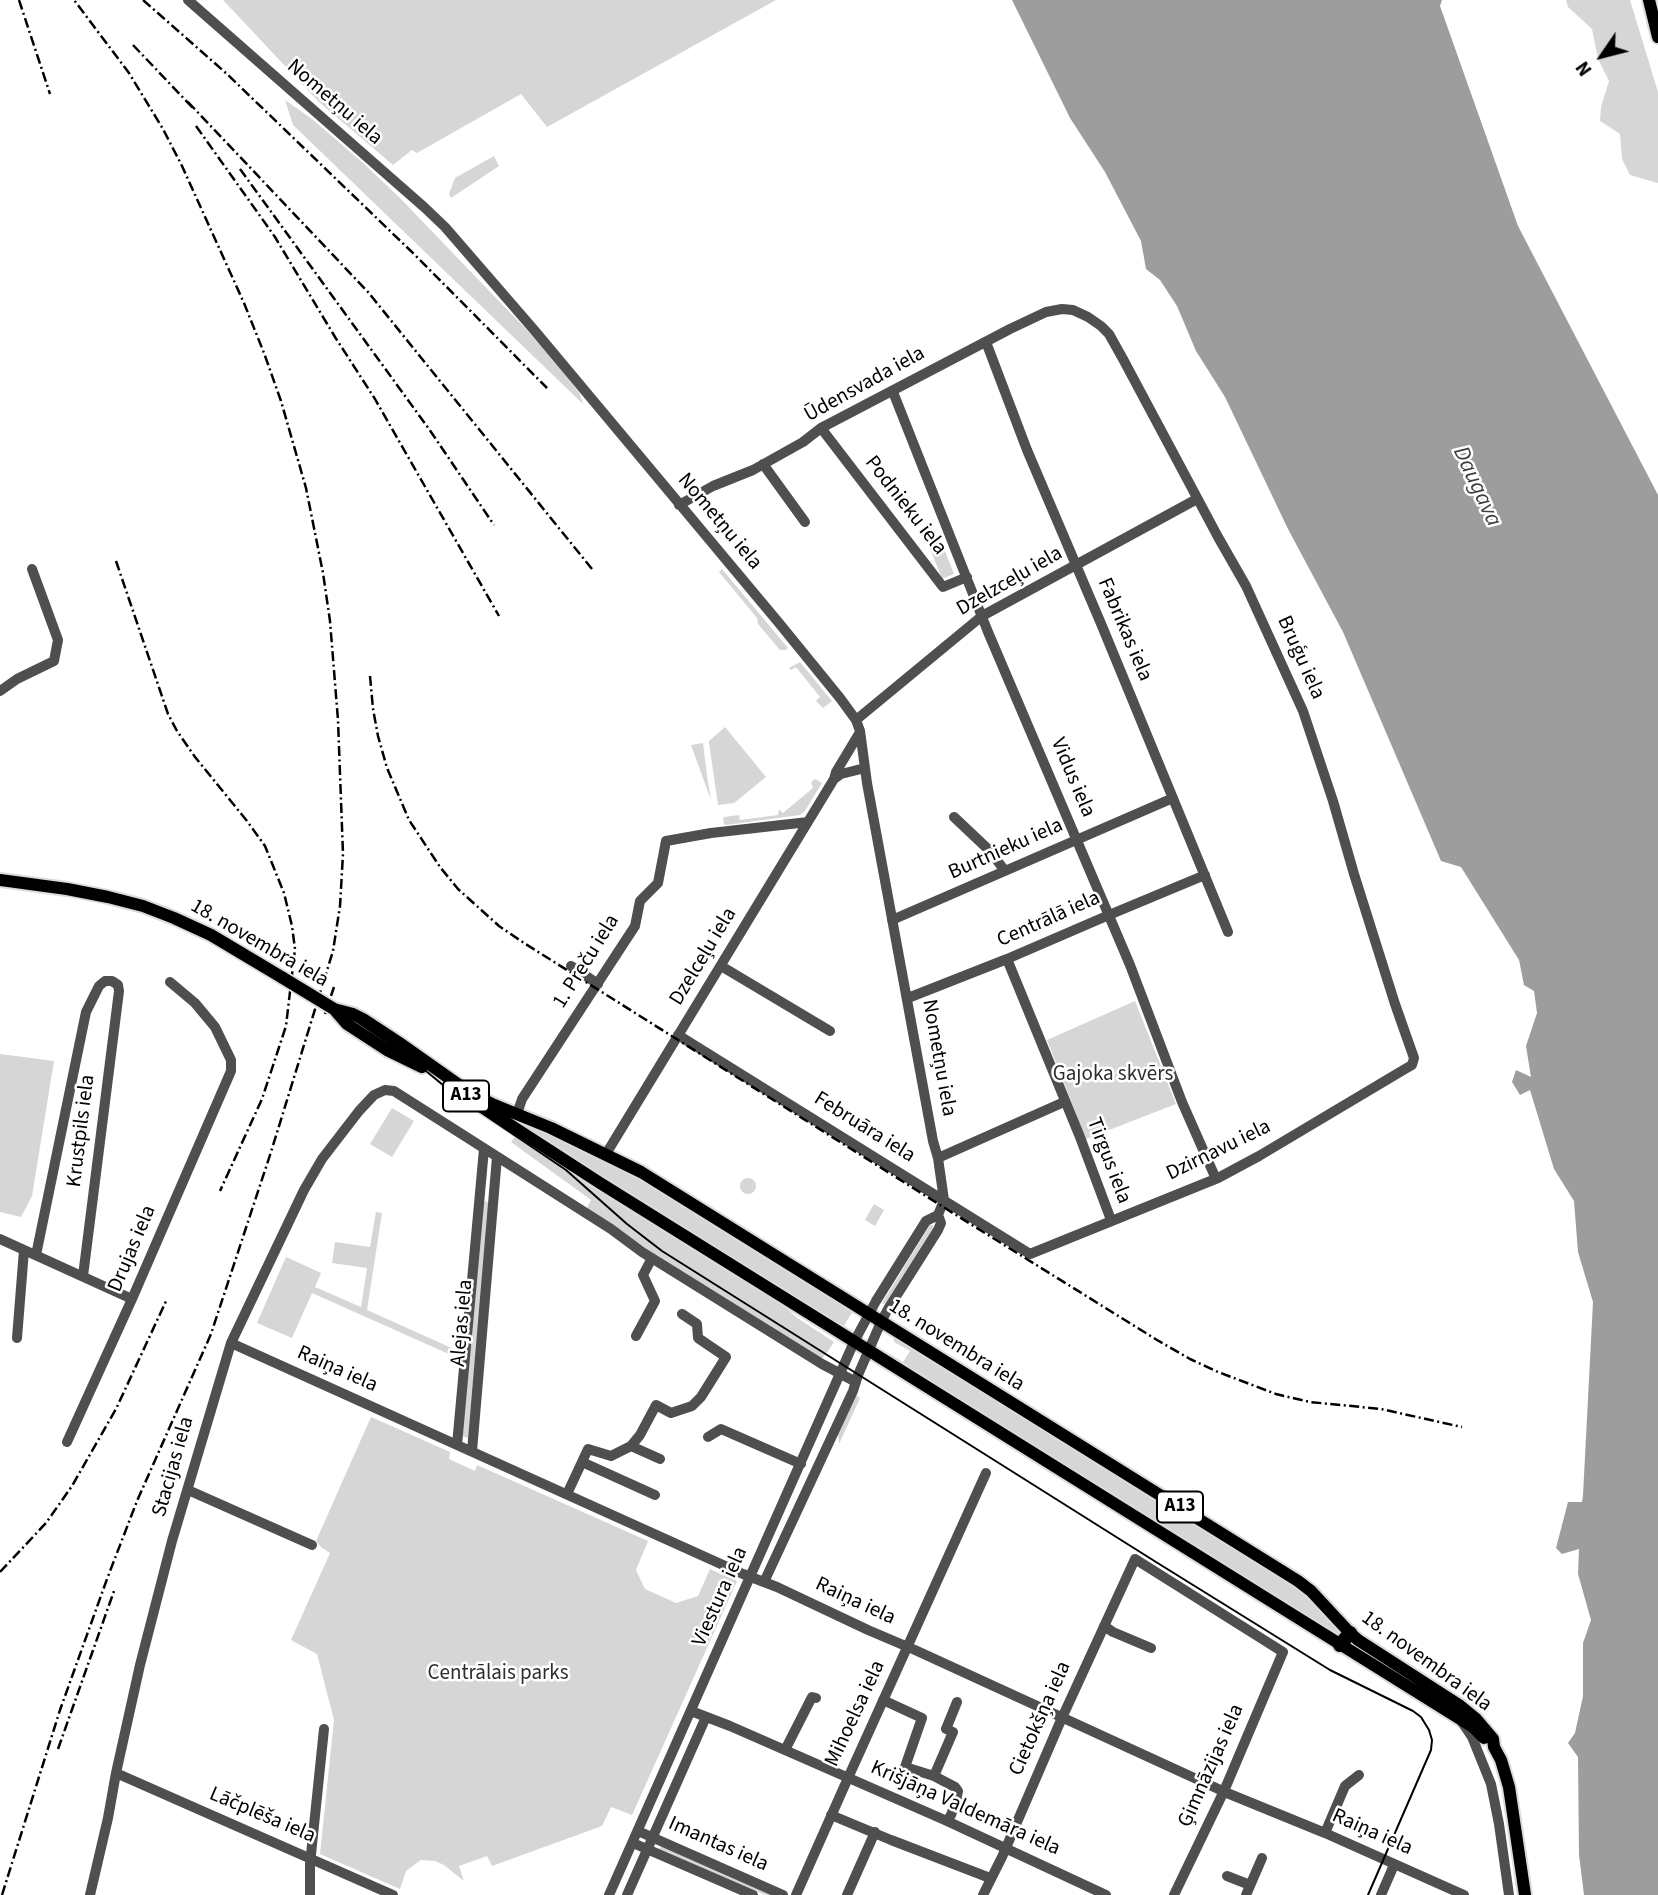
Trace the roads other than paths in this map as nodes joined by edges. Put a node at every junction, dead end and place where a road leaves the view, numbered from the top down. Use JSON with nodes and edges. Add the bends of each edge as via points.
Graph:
{"nodes":[{"id":1,"x":188,"y":0,"type":"edge"},
{"id":2,"x":1649,"y":0,"type":"edge"},
{"id":3,"x":1658,"y":37,"type":"edge"},
{"id":4,"x":1073,"y":310,"type":"joint"},
{"id":5,"x":986,"y":341,"type":"junction"},
{"id":6,"x":893,"y":392,"type":"junction"},
{"id":7,"x":821,"y":428,"type":"junction"},
{"id":8,"x":763,"y":464,"type":"junction"},
{"id":9,"x":1197,"y":499,"type":"junction"},
{"id":10,"x":679,"y":505,"type":"junction"},
{"id":11,"x":805,"y":522,"type":"dead end"},
{"id":12,"x":1075,"y":566,"type":"junction"},
{"id":13,"x":32,"y":569,"type":"dead end"},
{"id":14,"x":967,"y":577,"type":"junction"},
{"id":15,"x":982,"y":616,"type":"junction"},
{"id":16,"x":0,"y":691,"type":"edge"},
{"id":17,"x":856,"y":720,"type":"junction"},
{"id":18,"x":860,"y":732,"type":"junction"},
{"id":19,"x":865,"y":768,"type":"junction"},
{"id":20,"x":834,"y":779,"type":"junction"},
{"id":21,"x":1173,"y":798,"type":"junction"},
{"id":22,"x":954,"y":817,"type":"dead end"},
{"id":23,"x":808,"y":822,"type":"junction"},
{"id":24,"x":1077,"y":840,"type":"junction"},
{"id":25,"x":1005,"y":871,"type":"junction"},
{"id":26,"x":1205,"y":875,"type":"junction"},
{"id":27,"x":0,"y":880,"type":"edge"},
{"id":28,"x":1109,"y":915,"type":"junction"},
{"id":29,"x":892,"y":920,"type":"junction"},
{"id":30,"x":1228,"y":932,"type":"dead end"},
{"id":31,"x":1007,"y":959,"type":"junction"},
{"id":32,"x":571,"y":966,"type":"dead end"},
{"id":33,"x":721,"y":966,"type":"junction"},
{"id":34,"x":170,"y":982,"type":"dead end"},
{"id":35,"x":598,"y":984,"type":"junction"},
{"id":36,"x":908,"y":998,"type":"junction"},
{"id":37,"x":334,"y":1009,"type":"junction"},
{"id":38,"x":830,"y":1031,"type":"dead end"},
{"id":39,"x":678,"y":1035,"type":"junction"},
{"id":40,"x":1413,"y":1062,"type":"joint"},
{"id":41,"x":1064,"y":1102,"type":"junction"},
{"id":42,"x":517,"y":1114,"type":"junction"},
{"id":43,"x":484,"y":1149,"type":"junction"},
{"id":44,"x":606,"y":1154,"type":"junction"},
{"id":45,"x":497,"y":1157,"type":"junction"},
{"id":46,"x":938,"y":1158,"type":"junction"},
{"id":47,"x":1216,"y":1179,"type":"junction"},
{"id":48,"x":479,"y":1197,"type":"junction"},
{"id":49,"x":494,"y":1198,"type":"junction"},
{"id":50,"x":944,"y":1200,"type":"junction"},
{"id":51,"x":938,"y":1215,"type":"junction"},
{"id":52,"x":1111,"y":1220,"type":"junction"},
{"id":53,"x":0,"y":1239,"type":"edge"},
{"id":54,"x":24,"y":1250,"type":"junction"},
{"id":55,"x":1030,"y":1254,"type":"joint"},
{"id":56,"x":36,"y":1255,"type":"junction"},
{"id":57,"x":652,"y":1258,"type":"junction"},
{"id":58,"x":83,"y":1276,"type":"junction"},
{"id":59,"x":132,"y":1299,"type":"junction"},
{"id":60,"x":682,"y":1314,"type":"dead end"},
{"id":61,"x":869,"y":1314,"type":"junction"},
{"id":62,"x":881,"y":1322,"type":"junction"},
{"id":63,"x":636,"y":1336,"type":"dead end"},
{"id":64,"x":17,"y":1338,"type":"dead end"},
{"id":65,"x":854,"y":1342,"type":"junction"},
{"id":66,"x":231,"y":1343,"type":"junction"},
{"id":67,"x":868,"y":1350,"type":"junction"},
{"id":68,"x":839,"y":1375,"type":"junction"},
{"id":69,"x":856,"y":1382,"type":"junction"},
{"id":70,"x":708,"y":1437,"type":"dead end"},
{"id":71,"x":67,"y":1442,"type":"dead end"},
{"id":72,"x":457,"y":1445,"type":"junction"},
{"id":73,"x":631,"y":1446,"type":"junction"},
{"id":74,"x":472,"y":1451,"type":"junction"},
{"id":75,"x":660,"y":1459,"type":"dead end"},
{"id":76,"x":582,"y":1462,"type":"junction"},
{"id":77,"x":801,"y":1464,"type":"junction"},
{"id":78,"x":986,"y":1473,"type":"dead end"},
{"id":79,"x":188,"y":1490,"type":"junction"},
{"id":80,"x":567,"y":1494,"type":"junction"},
{"id":81,"x":655,"y":1495,"type":"dead end"},
{"id":82,"x":312,"y":1545,"type":"dead end"},
{"id":83,"x":751,"y":1577,"type":"junction"},
{"id":84,"x":764,"y":1582,"type":"junction"},
{"id":85,"x":1104,"y":1626,"type":"junction"},
{"id":86,"x":1349,"y":1633,"type":"junction"},
{"id":87,"x":1340,"y":1645,"type":"junction"},
{"id":88,"x":908,"y":1647,"type":"junction"},
{"id":89,"x":1151,"y":1648,"type":"dead end"},
{"id":90,"x":1283,"y":1652,"type":"joint"},
{"id":91,"x":816,"y":1698,"type":"dead end"},
{"id":92,"x":883,"y":1700,"type":"junction"},
{"id":93,"x":957,"y":1702,"type":"dead end"},
{"id":94,"x":691,"y":1711,"type":"junction"},
{"id":95,"x":706,"y":1717,"type":"junction"},
{"id":96,"x":1062,"y":1718,"type":"junction"},
{"id":97,"x":1459,"y":1719,"type":"junction"},
{"id":98,"x":324,"y":1729,"type":"dead end"},
{"id":99,"x":1494,"y":1747,"type":"junction"},
{"id":100,"x":785,"y":1750,"type":"junction"},
{"id":101,"x":116,"y":1773,"type":"junction"},
{"id":102,"x":1359,"y":1775,"type":"dead end"},
{"id":103,"x":933,"y":1776,"type":"junction"},
{"id":104,"x":848,"y":1777,"type":"junction"},
{"id":105,"x":1224,"y":1791,"type":"junction"},
{"id":106,"x":831,"y":1815,"type":"junction"},
{"id":107,"x":947,"y":1821,"type":"junction"},
{"id":108,"x":638,"y":1831,"type":"junction"},
{"id":109,"x":874,"y":1832,"type":"junction"},
{"id":110,"x":1325,"y":1833,"type":"junction"},
{"id":111,"x":652,"y":1837,"type":"junction"},
{"id":112,"x":633,"y":1843,"type":"junction"},
{"id":113,"x":647,"y":1848,"type":"junction"},
{"id":114,"x":1006,"y":1849,"type":"junction"},
{"id":115,"x":311,"y":1858,"type":"junction"},
{"id":116,"x":1262,"y":1858,"type":"dead end"},
{"id":117,"x":1394,"y":1865,"type":"junction"},
{"id":118,"x":1227,"y":1876,"type":"dead end"},
{"id":119,"x":990,"y":1878,"type":"junction"},
{"id":120,"x":1248,"y":1890,"type":"edge"},
{"id":121,"x":90,"y":1895,"type":"edge"},
{"id":122,"x":310,"y":1895,"type":"edge"},
{"id":123,"x":393,"y":1895,"type":"edge"},
{"id":124,"x":609,"y":1895,"type":"edge"},
{"id":125,"x":626,"y":1895,"type":"edge"},
{"id":126,"x":753,"y":1895,"type":"edge"},
{"id":127,"x":783,"y":1895,"type":"edge"},
{"id":128,"x":796,"y":1895,"type":"edge"},
{"id":129,"x":847,"y":1895,"type":"edge"},
{"id":130,"x":983,"y":1895,"type":"edge"},
{"id":131,"x":1106,"y":1895,"type":"edge"},
{"id":132,"x":1174,"y":1895,"type":"edge"},
{"id":133,"x":1381,"y":1895,"type":"edge"},
{"id":134,"x":1464,"y":1895,"type":"edge"},
{"id":135,"x":1509,"y":1895,"type":"edge"},
{"id":136,"x":1525,"y":1895,"type":"edge"}],
"edges":[{"from":1,"to":10,"type":"street","name":"Nometņu iela","via":[[445,227]]},
{"from":2,"to":3,"type":"main road"},
{"from":4,"to":5,"type":"street","name":"Ūdensvada iela","via":[[1046,312]]},
{"from":4,"to":9,"type":"street","name":"Bruģu iela","via":[[1109,334]]},
{"from":5,"to":6,"type":"street","name":"Ūdensvada iela"},
{"from":5,"to":12,"type":"street","name":"Fabrikas iela"},
{"from":6,"to":7,"type":"street","name":"Ūdensvada iela"},
{"from":6,"to":14,"type":"street","name":"Vidus iela"},
{"from":7,"to":8,"type":"street","name":"Ūdensvada iela"},
{"from":7,"to":14,"type":"street","name":"Podnieku iela","via":[[943,587]]},
{"from":8,"to":10,"type":"street","name":"Ūdensvada iela"},
{"from":8,"to":11,"type":"street"},
{"from":9,"to":12,"type":"street","name":"Dzelzceļu iela"},
{"from":9,"to":40,"type":"street","name":"Bruģu iela","via":[[1253,600],[1303,711]]},
{"from":10,"to":17,"type":"street","name":"Nometņu iela"},
{"from":12,"to":15,"type":"street","name":"Dzelzceļu iela"},
{"from":12,"to":21,"type":"street","name":"Fabrikas iela"},
{"from":13,"to":16,"type":"street","via":[[58,640],[54,661]]},
{"from":14,"to":15,"type":"street","name":"Vidus iela"},
{"from":15,"to":17,"type":"street","name":"Dzelzceļu iela"},
{"from":15,"to":24,"type":"street","name":"Vidus iela"},
{"from":17,"to":18,"type":"street","name":"Nometņu iela"},
{"from":18,"to":19,"type":"street","name":"Nometņu iela"},
{"from":18,"to":20,"type":"street","name":"Dzelceļu iela"},
{"from":19,"to":20,"type":"street"},
{"from":19,"to":29,"type":"street","name":"Nometņu iela"},
{"from":20,"to":23,"type":"street","name":"Dzelceļu iela"},
{"from":21,"to":24,"type":"street","name":"Burtnieku iela"},
{"from":21,"to":26,"type":"street","name":"Fabrikas iela"},
{"from":22,"to":25,"type":"street"},
{"from":23,"to":33,"type":"street","name":"Dzelceļu iela"},
{"from":23,"to":35,"type":"street","name":"1. Preču iela","via":[[666,841],[658,883],[640,901],[635,926]]},
{"from":24,"to":25,"type":"street","name":"Burtnieku iela"},
{"from":24,"to":28,"type":"street","name":"Vidus iela"},
{"from":25,"to":29,"type":"street","name":"Burtnieku iela"},
{"from":26,"to":28,"type":"street","name":"Centrālā iela"},
{"from":26,"to":30,"type":"street","name":"Fabrikas iela"},
{"from":27,"to":37,"type":"main road","name":"18. novembra iela","number":"A13","bridge":true,"via":[[143,906],[211,935]]},
{"from":28,"to":31,"type":"street","name":"Centrālā iela"},
{"from":28,"to":47,"type":"street","name":"Vidus iela"},
{"from":29,"to":36,"type":"street","name":"Nometņu iela"},
{"from":31,"to":36,"type":"street","name":"Centrālā iela"},
{"from":31,"to":41,"type":"street","name":"Tirgus iela"},
{"from":32,"to":35,"type":"street"},
{"from":33,"to":38,"type":"street"},
{"from":33,"to":39,"type":"street","name":"Dzelceļu iela"},
{"from":34,"to":59,"type":"street","name":"Drujas iela","via":[[215,1027],[231,1060],[231,1071]]},
{"from":35,"to":42,"type":"street","name":"1. Preču iela","via":[[522,1099]]},
{"from":36,"to":46,"type":"street","name":"Nometņu iela"},
{"from":37,"to":42,"type":"main road","name":"18. novembra iela","number":"A13","via":[[363,1019],[466,1090]]},
{"from":37,"to":65,"type":"main road","name":"18. novembra iela","number":"A13","via":[[347,1024],[387,1050],[447,1083]]},
{"from":39,"to":44,"type":"street","name":"Dzelceļu iela"},
{"from":39,"to":50,"type":"street","name":"Februāra iela"},
{"from":40,"to":47,"type":"street","name":"Dzirnavu iela"},
{"from":41,"to":46,"type":"street"},
{"from":41,"to":52,"type":"street","name":"Tirgus iela"},
{"from":42,"to":44,"type":"main road","name":"18. novembra iela","number":"A13"},
{"from":43,"to":45,"type":"street"},
{"from":43,"to":48,"type":"street","name":"Alejas iela"},
{"from":43,"to":66,"type":"street","name":"Stacijas iela","via":[[394,1091],[374,1096],[304,1190]]},
{"from":44,"to":61,"type":"main road","name":"18. novembra iela","number":"A13"},
{"from":45,"to":49,"type":"street","name":"Alejas iela"},
{"from":45,"to":57,"type":"street"},
{"from":46,"to":50,"type":"street","name":"Nometņu iela"},
{"from":47,"to":52,"type":"street","name":"Dzirnavu iela"},
{"from":48,"to":49,"type":"street"},
{"from":48,"to":72,"type":"street","name":"Alejas iela"},
{"from":49,"to":74,"type":"street","name":"Alejas iela"},
{"from":50,"to":51,"type":"street","name":"Nometņu iela"},
{"from":50,"to":55,"type":"street","name":"Februāra iela"},
{"from":51,"to":61,"type":"street","name":"Nometņu iela","via":[[926,1221]]},
{"from":51,"to":62,"type":"street","name":"Nometņu iela","via":[[938,1230]]},
{"from":52,"to":55,"type":"street","name":"Dzirnavu iela"},
{"from":53,"to":54,"type":"street"},
{"from":54,"to":56,"type":"street"},
{"from":54,"to":64,"type":"street"},
{"from":56,"to":58,"type":"street"},
{"from":56,"to":58,"type":"street","name":"Krustpils iela","via":[[86,1012],[99,986],[112,981],[119,991]]},
{"from":57,"to":63,"type":"street","via":[[643,1275],[656,1301]]},
{"from":57,"to":68,"type":"street"},
{"from":58,"to":59,"type":"street"},
{"from":59,"to":71,"type":"street","name":"Drujas iela"},
{"from":60,"to":73,"type":"street","via":[[697,1324],[698,1338],[726,1357],[692,1406],[671,1413],[656,1405]]},
{"from":61,"to":62,"type":"main road","name":"18. novembra iela","number":"A13"},
{"from":61,"to":65,"type":"street","name":"Viestura iela"},
{"from":62,"to":67,"type":"street","name":"Viestura iela"},
{"from":62,"to":86,"type":"main road","name":"18. novembra iela","number":"A13","via":[[1298,1581]]},
{"from":65,"to":67,"type":"main road","name":"18. novembra iela","number":"A13"},
{"from":65,"to":68,"type":"street","name":"Viestura iela"},
{"from":66,"to":72,"type":"street","name":"Raiņa iela"},
{"from":66,"to":79,"type":"street","name":"Stacijas iela"},
{"from":67,"to":69,"type":"street","name":"Viestura iela"},
{"from":67,"to":87,"type":"main road","name":"18. novembra iela","number":"A13"},
{"from":68,"to":69,"type":"street"},
{"from":68,"to":77,"type":"street","name":"Viestura iela"},
{"from":69,"to":84,"type":"street","name":"Viestura iela"},
{"from":70,"to":77,"type":"street","via":[[721,1429]]},
{"from":72,"to":74,"type":"street","name":"Raiņa iela"},
{"from":73,"to":75,"type":"street"},
{"from":73,"to":76,"type":"street","via":[[611,1456],[588,1449]]},
{"from":74,"to":80,"type":"street","name":"Raiņa iela"},
{"from":76,"to":80,"type":"street"},
{"from":76,"to":81,"type":"street"},
{"from":77,"to":83,"type":"street","name":"Viestura iela"},
{"from":78,"to":88,"type":"street","name":"Mihoelsa iela"},
{"from":79,"to":82,"type":"street"},
{"from":79,"to":101,"type":"street","name":"Stacijas iela","via":[[140,1664]]},
{"from":80,"to":83,"type":"street","name":"Raiņa iela"},
{"from":83,"to":84,"type":"street","name":"Raiņa iela"},
{"from":83,"to":94,"type":"street","name":"Viestura iela"},
{"from":84,"to":88,"type":"street","name":"Raiņa iela"},
{"from":85,"to":89,"type":"street"},
{"from":85,"to":90,"type":"street","name":"Cietokšņa iela","via":[[1135,1559]]},
{"from":85,"to":96,"type":"street","name":"Cietokšņa iela"},
{"from":86,"to":87,"type":"highway"},
{"from":86,"to":99,"type":"main road","name":"18. novembra iela","number":"A13","via":[[1459,1705],[1486,1728]]},
{"from":87,"to":97,"type":"main road","name":"18. novembra iela","number":"A13"},
{"from":88,"to":92,"type":"street","name":"Mihoelsa iela"},
{"from":88,"to":96,"type":"street","name":"Raiņa iela"},
{"from":90,"to":105,"type":"street","name":"Ģimnāzijas iela"},
{"from":91,"to":100,"type":"street","via":[[812,1697]]},
{"from":92,"to":103,"type":"street","via":[[922,1718],[905,1767]]},
{"from":92,"to":104,"type":"street","name":"Mihoelsa iela"},
{"from":93,"to":103,"type":"street","via":[[946,1729],[953,1732]]},
{"from":94,"to":95,"type":"street","name":"Krišjāņa Valdemāra iela"},
{"from":94,"to":108,"type":"street","name":"Viestura iela"},
{"from":95,"to":100,"type":"street","name":"Krišjāņa Valdemāra iela"},
{"from":95,"to":111,"type":"street"},
{"from":96,"to":105,"type":"street","name":"Raiņa iela"},
{"from":96,"to":114,"type":"street","name":"Cietokšņa iela"},
{"from":97,"to":99,"type":"main road","name":"18. novembra iela","number":"A13"},
{"from":97,"to":135,"type":"street","via":[[1472,1737],[1491,1784]]},
{"from":98,"to":115,"type":"street"},
{"from":99,"to":136,"type":"main road","number":"A13","via":[[1509,1787]]},
{"from":100,"to":104,"type":"street","name":"Krišjāņa Valdemāra iela"},
{"from":101,"to":115,"type":"street","name":"Lāčplēša iela"},
{"from":101,"to":121,"type":"street","name":"Stacijas iela"},
{"from":102,"to":110,"type":"street","via":[[1345,1786]]},
{"from":103,"to":107,"type":"street","via":[[958,1791]]},
{"from":104,"to":106,"type":"street","name":"Mihoelsa iela"},
{"from":104,"to":107,"type":"street","name":"Krišjāņa Valdemāra iela"},
{"from":105,"to":110,"type":"street","name":"Raiņa iela"},
{"from":105,"to":132,"type":"street","name":"Ģimnāzijas iela"},
{"from":106,"to":109,"type":"street"},
{"from":106,"to":128,"type":"street","name":"Mihoelsa iela"},
{"from":107,"to":114,"type":"street","name":"Krišjāņa Valdemāra iela"},
{"from":108,"to":111,"type":"street","name":"Imantas iela"},
{"from":108,"to":112,"type":"street","name":"Viestura iela"},
{"from":109,"to":119,"type":"street"},
{"from":109,"to":129,"type":"street"},
{"from":110,"to":117,"type":"street","name":"Raiņa iela"},
{"from":111,"to":113,"type":"street"},
{"from":111,"to":127,"type":"street","name":"Imantas iela"},
{"from":112,"to":113,"type":"street","name":"Imantas iela"},
{"from":112,"to":124,"type":"street","name":"Viestura iela"},
{"from":113,"to":125,"type":"street"},
{"from":113,"to":126,"type":"street","name":"Imantas iela"},
{"from":114,"to":119,"type":"street","name":"Cietokšņa iela"},
{"from":114,"to":131,"type":"street","name":"Krišjāņa Valdemāra iela"},
{"from":115,"to":122,"type":"street"},
{"from":115,"to":123,"type":"street","name":"Lāčplēša iela"},
{"from":116,"to":120,"type":"street"},
{"from":117,"to":133,"type":"street"},
{"from":117,"to":134,"type":"street","name":"Raiņa iela"},
{"from":118,"to":120,"type":"street"},
{"from":119,"to":130,"type":"street","name":"Cietokšņa iela"}]}
